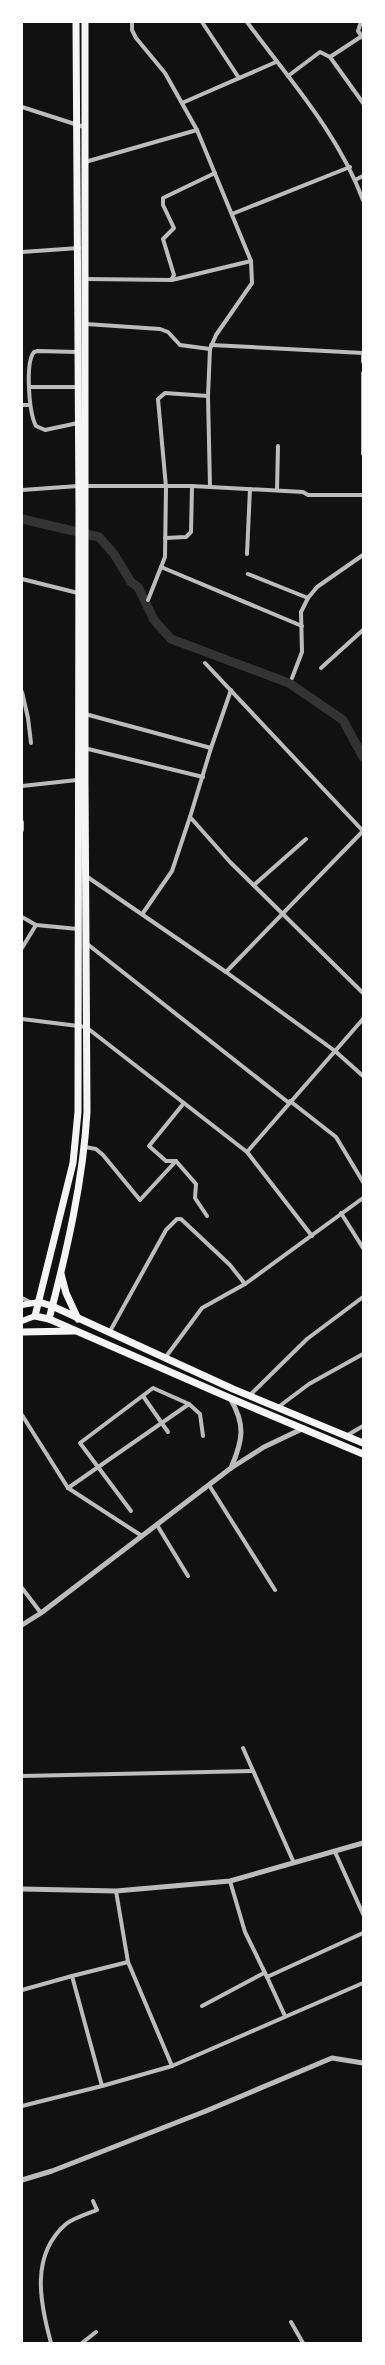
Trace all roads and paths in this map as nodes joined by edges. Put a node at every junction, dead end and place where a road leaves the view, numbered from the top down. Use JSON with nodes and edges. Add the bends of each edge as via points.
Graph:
{"nodes":[{"id":1,"x":76,"y":22,"type":"edge"},
{"id":2,"x":85,"y":22,"type":"edge"},
{"id":3,"x":132,"y":22,"type":"edge"},
{"id":4,"x":202,"y":22,"type":"edge"},
{"id":5,"x":247,"y":22,"type":"edge"},
{"id":6,"x":361,"y":22,"type":"edge"},
{"id":7,"x":362,"y":37,"type":"edge"},
{"id":8,"x":330,"y":58,"type":"junction"},
{"id":9,"x":276,"y":62,"type":"junction"},
{"id":10,"x":288,"y":76,"type":"junction"},
{"id":11,"x":239,"y":78,"type":"junction"},
{"id":12,"x":182,"y":103,"type":"junction"},
{"id":13,"x":363,"y":104,"type":"edge"},
{"id":14,"x":22,"y":107,"type":"edge"},
{"id":15,"x":76,"y":124,"type":"junction"},
{"id":16,"x":84,"y":127,"type":"junction"},
{"id":17,"x":197,"y":130,"type":"junction"},
{"id":18,"x":84,"y":162,"type":"junction"},
{"id":19,"x":350,"y":167,"type":"junction"},
{"id":20,"x":215,"y":173,"type":"junction"},
{"id":21,"x":363,"y":176,"type":"edge"},
{"id":22,"x":355,"y":180,"type":"junction"},
{"id":23,"x":363,"y":200,"type":"edge"},
{"id":24,"x":232,"y":214,"type":"junction"},
{"id":25,"x":76,"y":248,"type":"junction"},
{"id":26,"x":86,"y":248,"type":"junction"},
{"id":27,"x":22,"y":252,"type":"edge"},
{"id":28,"x":251,"y":262,"type":"junction"},
{"id":29,"x":86,"y":279,"type":"junction"},
{"id":30,"x":171,"y":280,"type":"junction"},
{"id":31,"x":86,"y":324,"type":"junction"},
{"id":32,"x":210,"y":347,"type":"junction"},
{"id":33,"x":77,"y":352,"type":"junction"},
{"id":34,"x":363,"y":353,"type":"edge"},
{"id":35,"x":363,"y":362,"type":"edge"},
{"id":36,"x":363,"y":373,"type":"edge"},
{"id":37,"x":30,"y":387,"type":"junction"},
{"id":38,"x":77,"y":387,"type":"junction"},
{"id":39,"x":208,"y":396,"type":"junction"},
{"id":40,"x":22,"y":405,"type":"edge"},
{"id":41,"x":30,"y":405,"type":"junction"},
{"id":42,"x":78,"y":423,"type":"junction"},
{"id":43,"x":278,"y":446,"type":"dead end"},
{"id":44,"x":363,"y":454,"type":"edge"},
{"id":45,"x":82,"y":486,"type":"junction"},
{"id":46,"x":192,"y":486,"type":"junction"},
{"id":47,"x":166,"y":487,"type":"junction"},
{"id":48,"x":210,"y":487,"type":"junction"},
{"id":49,"x":250,"y":489,"type":"junction"},
{"id":50,"x":22,"y":490,"type":"edge"},
{"id":51,"x":277,"y":490,"type":"junction"},
{"id":52,"x":363,"y":495,"type":"edge"},
{"id":53,"x":165,"y":538,"type":"junction"},
{"id":54,"x":247,"y":554,"type":"dead end"},
{"id":55,"x":361,"y":556,"type":"edge"},
{"id":56,"x":363,"y":562,"type":"edge"},
{"id":57,"x":161,"y":567,"type":"junction"},
{"id":58,"x":248,"y":574,"type":"dead end"},
{"id":59,"x":81,"y":577,"type":"junction"},
{"id":60,"x":22,"y":579,"type":"edge"},
{"id":61,"x":78,"y":593,"type":"junction"},
{"id":62,"x":308,"y":598,"type":"junction"},
{"id":63,"x":148,"y":600,"type":"dead end"},
{"id":64,"x":302,"y":626,"type":"junction"},
{"id":65,"x":363,"y":630,"type":"edge"},
{"id":66,"x":205,"y":662,"type":"dead end"},
{"id":67,"x":321,"y":668,"type":"dead end"},
{"id":68,"x":292,"y":678,"type":"dead end"},
{"id":69,"x":231,"y":690,"type":"junction"},
{"id":70,"x":22,"y":692,"type":"edge"},
{"id":71,"x":84,"y":714,"type":"junction"},
{"id":72,"x":31,"y":742,"type":"dead end"},
{"id":73,"x":84,"y":748,"type":"junction"},
{"id":74,"x":211,"y":748,"type":"junction"},
{"id":75,"x":203,"y":777,"type":"junction"},
{"id":76,"x":77,"y":780,"type":"junction"},
{"id":77,"x":22,"y":786,"type":"edge"},
{"id":78,"x":190,"y":817,"type":"junction"},
{"id":79,"x":22,"y":822,"type":"edge"},
{"id":80,"x":22,"y":830,"type":"edge"},
{"id":81,"x":363,"y":831,"type":"edge"},
{"id":82,"x":306,"y":839,"type":"dead end"},
{"id":83,"x":85,"y":876,"type":"junction"},
{"id":84,"x":254,"y":884,"type":"junction"},
{"id":85,"x":283,"y":912,"type":"junction"},
{"id":86,"x":143,"y":913,"type":"junction"},
{"id":87,"x":22,"y":917,"type":"edge"},
{"id":88,"x":36,"y":925,"type":"junction"},
{"id":89,"x":78,"y":929,"type":"junction"},
{"id":90,"x":86,"y":943,"type":"junction"},
{"id":91,"x":22,"y":948,"type":"edge"},
{"id":92,"x":226,"y":972,"type":"junction"},
{"id":93,"x":363,"y":993,"type":"edge"},
{"id":94,"x":22,"y":1019,"type":"edge"},
{"id":95,"x":363,"y":1019,"type":"edge"},
{"id":96,"x":83,"y":1026,"type":"junction"},
{"id":97,"x":335,"y":1051,"type":"junction"},
{"id":98,"x":363,"y":1076,"type":"edge"},
{"id":99,"x":290,"y":1102,"type":"junction"},
{"id":100,"x":184,"y":1103,"type":"junction"},
{"id":101,"x":85,"y":1146,"type":"junction"},
{"id":102,"x":247,"y":1152,"type":"junction"},
{"id":103,"x":176,"y":1161,"type":"junction"},
{"id":104,"x":363,"y":1182,"type":"edge"},
{"id":105,"x":363,"y":1199,"type":"edge"},
{"id":106,"x":341,"y":1214,"type":"junction"},
{"id":107,"x":207,"y":1216,"type":"dead end"},
{"id":108,"x":312,"y":1236,"type":"junction"},
{"id":109,"x":363,"y":1248,"type":"edge"},
{"id":110,"x":60,"y":1272,"type":"junction"},
{"id":111,"x":245,"y":1284,"type":"junction"},
{"id":112,"x":363,"y":1297,"type":"edge"},
{"id":113,"x":22,"y":1298,"type":"edge"},
{"id":114,"x":30,"y":1302,"type":"junction"},
{"id":115,"x":39,"y":1302,"type":"junction"},
{"id":116,"x":22,"y":1305,"type":"edge"},
{"id":117,"x":52,"y":1306,"type":"junction"},
{"id":118,"x":35,"y":1316,"type":"junction"},
{"id":119,"x":49,"y":1319,"type":"junction"},
{"id":120,"x":78,"y":1319,"type":"junction"},
{"id":121,"x":22,"y":1321,"type":"edge"},
{"id":122,"x":76,"y":1331,"type":"junction"},
{"id":123,"x":22,"y":1332,"type":"edge"},
{"id":124,"x":109,"y":1334,"type":"junction"},
{"id":125,"x":363,"y":1354,"type":"edge"},
{"id":126,"x":164,"y":1359,"type":"junction"},
{"id":127,"x":143,"y":1396,"type":"junction"},
{"id":128,"x":249,"y":1396,"type":"junction"},
{"id":129,"x":230,"y":1398,"type":"junction"},
{"id":130,"x":189,"y":1404,"type":"junction"},
{"id":131,"x":277,"y":1408,"type":"junction"},
{"id":132,"x":22,"y":1415,"type":"edge"},
{"id":133,"x":162,"y":1423,"type":"junction"},
{"id":134,"x":363,"y":1426,"type":"edge"},
{"id":135,"x":304,"y":1428,"type":"junction"},
{"id":136,"x":168,"y":1432,"type":"dead end"},
{"id":137,"x":203,"y":1436,"type":"dead end"},
{"id":138,"x":346,"y":1436,"type":"junction"},
{"id":139,"x":363,"y":1443,"type":"edge"},
{"id":140,"x":363,"y":1454,"type":"edge"},
{"id":141,"x":98,"y":1467,"type":"junction"},
{"id":142,"x":231,"y":1468,"type":"junction"},
{"id":143,"x":208,"y":1486,"type":"junction"},
{"id":144,"x":68,"y":1488,"type":"junction"},
{"id":145,"x":131,"y":1511,"type":"dead end"},
{"id":146,"x":157,"y":1525,"type":"junction"},
{"id":147,"x":142,"y":1536,"type":"junction"},
{"id":148,"x":188,"y":1576,"type":"dead end"},
{"id":149,"x":22,"y":1588,"type":"edge"},
{"id":150,"x":275,"y":1590,"type":"dead end"},
{"id":151,"x":41,"y":1613,"type":"junction"},
{"id":152,"x":22,"y":1625,"type":"edge"},
{"id":153,"x":243,"y":1748,"type":"dead end"},
{"id":154,"x":253,"y":1772,"type":"junction"},
{"id":155,"x":22,"y":1776,"type":"edge"},
{"id":156,"x":363,"y":1843,"type":"edge"},
{"id":157,"x":335,"y":1852,"type":"junction"},
{"id":158,"x":294,"y":1863,"type":"junction"},
{"id":159,"x":230,"y":1881,"type":"junction"},
{"id":160,"x":22,"y":1889,"type":"edge"},
{"id":161,"x":116,"y":1890,"type":"junction"},
{"id":162,"x":363,"y":1914,"type":"edge"},
{"id":163,"x":363,"y":1933,"type":"edge"},
{"id":164,"x":128,"y":1962,"type":"junction"},
{"id":165,"x":266,"y":1975,"type":"junction"},
{"id":166,"x":72,"y":1976,"type":"junction"},
{"id":167,"x":363,"y":1983,"type":"edge"},
{"id":168,"x":22,"y":1990,"type":"edge"},
{"id":169,"x":202,"y":2006,"type":"dead end"},
{"id":170,"x":285,"y":2016,"type":"junction"},
{"id":171,"x":363,"y":2063,"type":"edge"},
{"id":172,"x":172,"y":2066,"type":"junction"},
{"id":173,"x":102,"y":2086,"type":"junction"},
{"id":174,"x":22,"y":2106,"type":"edge"},
{"id":175,"x":22,"y":2180,"type":"edge"},
{"id":176,"x":93,"y":2201,"type":"dead end"},
{"id":177,"x":291,"y":2322,"type":"dead end"},
{"id":178,"x":96,"y":2332,"type":"dead end"},
{"id":179,"x":51,"y":2343,"type":"edge"},
{"id":180,"x":82,"y":2343,"type":"edge"},
{"id":181,"x":303,"y":2343,"type":"edge"}],
"edges":[{"from":1,"to":15,"type":"highway"},
{"from":2,"to":16,"type":"highway"},
{"from":3,"to":12,"type":"street","via":[[136,38],[166,73]]},
{"from":4,"to":11,"type":"street"},
{"from":5,"to":9,"type":"street"},
{"from":6,"to":7,"type":"street","via":[[358,31]]},
{"from":7,"to":8,"type":"street"},
{"from":8,"to":10,"type":"street","via":[[320,52]]},
{"from":8,"to":13,"type":"street"},
{"from":9,"to":10,"type":"street"},
{"from":9,"to":11,"type":"street"},
{"from":10,"to":19,"type":"street"},
{"from":11,"to":12,"type":"street"},
{"from":12,"to":17,"type":"street"},
{"from":14,"to":15,"type":"street"},
{"from":15,"to":16,"type":"street"},
{"from":15,"to":25,"type":"highway"},
{"from":16,"to":18,"type":"highway"},
{"from":17,"to":18,"type":"street"},
{"from":17,"to":20,"type":"street"},
{"from":18,"to":26,"type":"highway"},
{"from":19,"to":22,"type":"street"},
{"from":19,"to":24,"type":"street"},
{"from":20,"to":24,"type":"street"},
{"from":20,"to":30,"type":"street","via":[[163,198],[163,205],[174,228],[163,239],[174,275]]},
{"from":21,"to":22,"type":"street"},
{"from":22,"to":23,"type":"street"},
{"from":24,"to":28,"type":"street"},
{"from":25,"to":26,"type":"street"},
{"from":25,"to":27,"type":"street"},
{"from":25,"to":33,"type":"highway"},
{"from":26,"to":29,"type":"highway"},
{"from":28,"to":30,"type":"street"},
{"from":28,"to":32,"type":"street","via":[[252,282]]},
{"from":29,"to":30,"type":"street"},
{"from":29,"to":31,"type":"highway"},
{"from":31,"to":32,"type":"street","via":[[160,329],[168,332],[180,345]]},
{"from":31,"to":45,"type":"highway"},
{"from":32,"to":34,"type":"street"},
{"from":32,"to":39,"type":"street"},
{"from":33,"to":37,"type":"street","via":[[34,352],[29,359]]},
{"from":33,"to":38,"type":"highway"},
{"from":34,"to":35,"type":"street"},
{"from":36,"to":44,"type":"street"},
{"from":37,"to":38,"type":"street"},
{"from":37,"to":41,"type":"street"},
{"from":38,"to":42,"type":"highway"},
{"from":39,"to":47,"type":"street","via":[[165,393],[160,396]]},
{"from":39,"to":48,"type":"street"},
{"from":40,"to":41,"type":"street"},
{"from":41,"to":42,"type":"street","via":[[34,422],[42,430]]},
{"from":42,"to":45,"type":"highway"},
{"from":43,"to":51,"type":"street"},
{"from":45,"to":47,"type":"street"},
{"from":45,"to":50,"type":"street"},
{"from":45,"to":59,"type":"highway"},
{"from":46,"to":47,"type":"street"},
{"from":46,"to":48,"type":"street"},
{"from":46,"to":53,"type":"street","via":[[191,532],[186,537]]},
{"from":47,"to":53,"type":"street"},
{"from":48,"to":49,"type":"street"},
{"from":49,"to":51,"type":"street"},
{"from":49,"to":54,"type":"street"},
{"from":51,"to":52,"type":"street","via":[[303,492],[308,495]]},
{"from":53,"to":57,"type":"street","via":[[165,557]]},
{"from":55,"to":56,"type":"street"},
{"from":55,"to":62,"type":"street","via":[[317,587]]},
{"from":57,"to":63,"type":"street"},
{"from":57,"to":64,"type":"street"},
{"from":58,"to":62,"type":"street"},
{"from":59,"to":61,"type":"highway"},
{"from":59,"to":71,"type":"highway"},
{"from":60,"to":61,"type":"street"},
{"from":61,"to":76,"type":"highway"},
{"from":62,"to":64,"type":"street","via":[[302,612]]},
{"from":64,"to":68,"type":"street","via":[[302,652]]},
{"from":65,"to":67,"type":"street"},
{"from":66,"to":69,"type":"street"},
{"from":69,"to":74,"type":"street"},
{"from":69,"to":81,"type":"street"},
{"from":70,"to":72,"type":"street"},
{"from":71,"to":73,"type":"highway"},
{"from":71,"to":74,"type":"street"},
{"from":73,"to":75,"type":"street"},
{"from":73,"to":83,"type":"highway"},
{"from":74,"to":75,"type":"street"},
{"from":75,"to":78,"type":"street"},
{"from":76,"to":77,"type":"street"},
{"from":76,"to":89,"type":"highway"},
{"from":78,"to":84,"type":"street","via":[[230,862]]},
{"from":78,"to":86,"type":"street","via":[[172,871]]},
{"from":79,"to":80,"type":"street"},
{"from":81,"to":85,"type":"street"},
{"from":82,"to":84,"type":"street"},
{"from":83,"to":86,"type":"street"},
{"from":83,"to":90,"type":"highway"},
{"from":84,"to":85,"type":"street"},
{"from":85,"to":92,"type":"street"},
{"from":85,"to":93,"type":"street"},
{"from":86,"to":92,"type":"street"},
{"from":87,"to":88,"type":"street"},
{"from":88,"to":89,"type":"street"},
{"from":88,"to":91,"type":"street"},
{"from":89,"to":96,"type":"highway"},
{"from":90,"to":96,"type":"highway"},
{"from":90,"to":99,"type":"street"},
{"from":92,"to":97,"type":"street"},
{"from":94,"to":96,"type":"street"},
{"from":95,"to":97,"type":"street"},
{"from":96,"to":100,"type":"street"},
{"from":96,"to":101,"type":"highway","via":[[87,1112]]},
{"from":96,"to":115,"type":"highway","via":[[73,1164]]},
{"from":97,"to":98,"type":"street"},
{"from":97,"to":99,"type":"street"},
{"from":99,"to":102,"type":"street"},
{"from":99,"to":104,"type":"street","via":[[336,1137]]},
{"from":100,"to":102,"type":"street"},
{"from":100,"to":103,"type":"street","via":[[149,1146],[166,1161]]},
{"from":101,"to":103,"type":"street","via":[[96,1149],[103,1155],[140,1200]]},
{"from":101,"to":110,"type":"highway"},
{"from":102,"to":108,"type":"street"},
{"from":103,"to":107,"type":"street","via":[[196,1184],[195,1198]]},
{"from":105,"to":106,"type":"street"},
{"from":106,"to":108,"type":"street"},
{"from":106,"to":109,"type":"street"},
{"from":108,"to":111,"type":"street"},
{"from":110,"to":117,"type":"highway"},
{"from":110,"to":120,"type":"highway"},
{"from":111,"to":124,"type":"street","via":[[230,1265],[177,1219],[166,1230]]},
{"from":111,"to":126,"type":"street","via":[[202,1308]]},
{"from":112,"to":128,"type":"street","via":[[307,1339]]},
{"from":113,"to":114,"type":"street"},
{"from":114,"to":115,"type":"main road"},
{"from":114,"to":116,"type":"main road"},
{"from":115,"to":117,"type":"highway"},
{"from":115,"to":118,"type":"highway"},
{"from":117,"to":119,"type":"highway"},
{"from":117,"to":120,"type":"highway"},
{"from":118,"to":119,"type":"highway"},
{"from":118,"to":121,"type":"main road"},
{"from":119,"to":122,"type":"highway"},
{"from":120,"to":124,"type":"highway"},
{"from":122,"to":123,"type":"highway"},
{"from":122,"to":129,"type":"highway"},
{"from":124,"to":126,"type":"highway"},
{"from":125,"to":131,"type":"street","via":[[309,1384]]},
{"from":126,"to":128,"type":"highway"},
{"from":127,"to":130,"type":"street","via":[[153,1388]]},
{"from":127,"to":133,"type":"street"},
{"from":127,"to":141,"type":"street","via":[[80,1443]]},
{"from":128,"to":131,"type":"highway"},
{"from":129,"to":135,"type":"highway"},
{"from":129,"to":142,"type":"street","via":[[242,1424],[240,1447]]},
{"from":130,"to":133,"type":"street"},
{"from":130,"to":137,"type":"street","via":[[200,1414]]},
{"from":131,"to":138,"type":"highway"},
{"from":132,"to":144,"type":"street"},
{"from":133,"to":136,"type":"street"},
{"from":133,"to":141,"type":"street"},
{"from":134,"to":138,"type":"street"},
{"from":135,"to":140,"type":"highway"},
{"from":135,"to":142,"type":"street","via":[[264,1447]]},
{"from":138,"to":139,"type":"highway"},
{"from":141,"to":144,"type":"street"},
{"from":141,"to":145,"type":"street"},
{"from":142,"to":143,"type":"street"},
{"from":143,"to":146,"type":"street"},
{"from":143,"to":150,"type":"street"},
{"from":144,"to":147,"type":"street"},
{"from":146,"to":147,"type":"street"},
{"from":146,"to":148,"type":"street"},
{"from":147,"to":151,"type":"street"},
{"from":149,"to":151,"type":"street"},
{"from":151,"to":152,"type":"street"},
{"from":153,"to":154,"type":"street"},
{"from":154,"to":155,"type":"street"},
{"from":154,"to":158,"type":"street"},
{"from":156,"to":157,"type":"street"},
{"from":157,"to":158,"type":"street"},
{"from":157,"to":162,"type":"street"},
{"from":158,"to":159,"type":"street"},
{"from":159,"to":161,"type":"street"},
{"from":159,"to":165,"type":"street","via":[[245,1932]]},
{"from":160,"to":161,"type":"street"},
{"from":161,"to":164,"type":"street"},
{"from":163,"to":165,"type":"street"},
{"from":164,"to":166,"type":"street"},
{"from":164,"to":172,"type":"street"},
{"from":165,"to":169,"type":"street"},
{"from":165,"to":170,"type":"street"},
{"from":166,"to":168,"type":"street"},
{"from":166,"to":173,"type":"street"},
{"from":167,"to":170,"type":"street"},
{"from":170,"to":172,"type":"street"},
{"from":171,"to":175,"type":"street","via":[[332,2058],[206,2111],[52,2171]]},
{"from":172,"to":173,"type":"street"},
{"from":173,"to":174,"type":"street"},
{"from":176,"to":179,"type":"street","via":[[97,2210],[67,2224],[55,2236],[41,2269],[40,2291]]},
{"from":177,"to":181,"type":"street"},
{"from":178,"to":180,"type":"street"}]}
